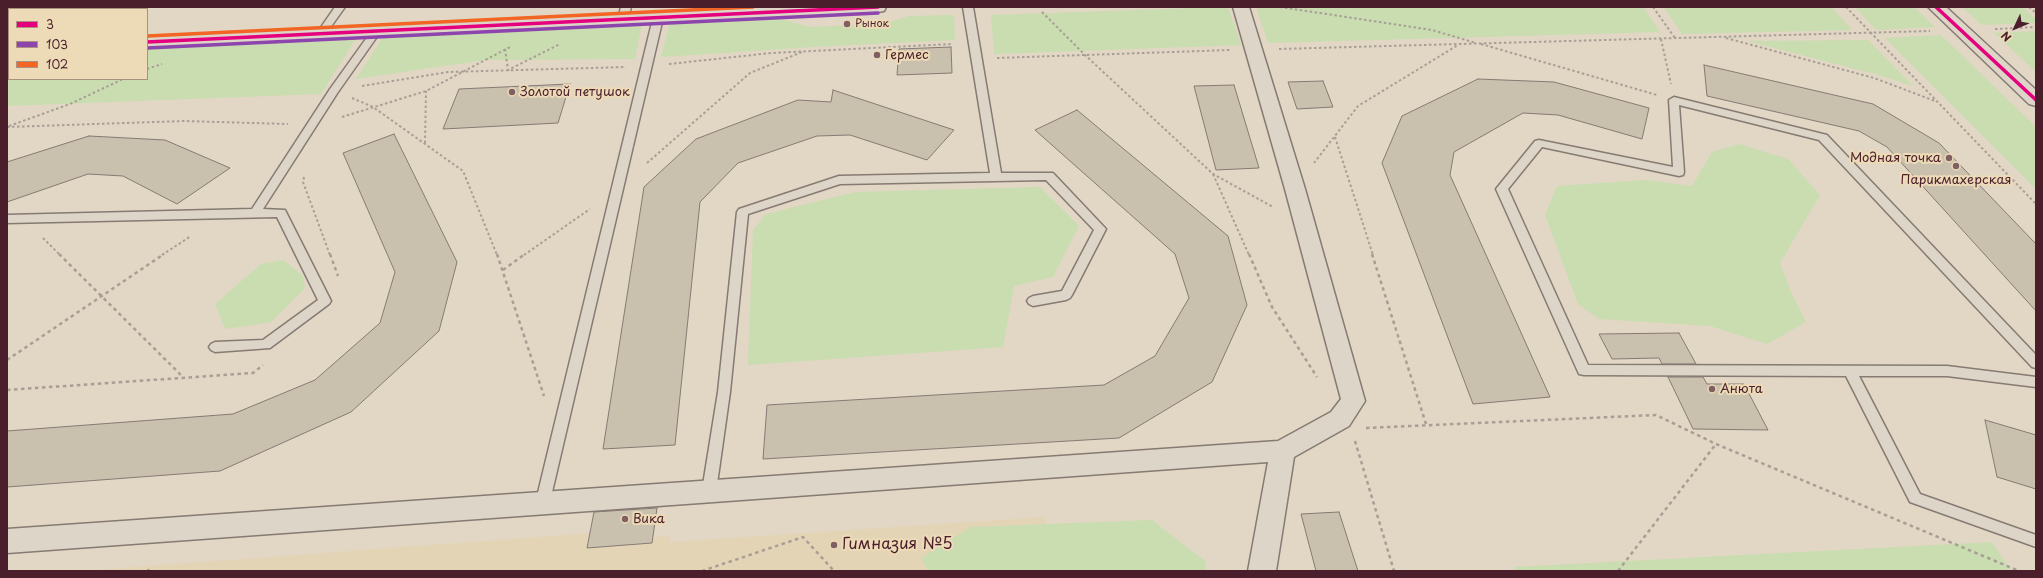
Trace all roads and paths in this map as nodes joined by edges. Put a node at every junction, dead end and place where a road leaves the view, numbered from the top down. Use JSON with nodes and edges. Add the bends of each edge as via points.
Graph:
{"nodes":[{"id":1,"x":340,"y":7,"type":"edge"},
{"id":2,"x":878,"y":7,"type":"edge"},
{"id":3,"x":968,"y":7,"type":"edge"},
{"id":4,"x":1241,"y":7,"type":"edge"},
{"id":5,"x":1280,"y":7,"type":"edge"},
{"id":6,"x":1653,"y":7,"type":"edge"},
{"id":7,"x":1846,"y":7,"type":"edge"},
{"id":8,"x":1936,"y":7,"type":"edge"},
{"id":9,"x":2029,"y":7,"type":"edge"},
{"id":10,"x":1042,"y":12,"type":"dead end"},
{"id":11,"x":624,"y":13,"type":"edge"},
{"id":12,"x":2036,"y":13,"type":"edge"},
{"id":13,"x":658,"y":18,"type":"junction"},
{"id":14,"x":2036,"y":27,"type":"edge"},
{"id":15,"x":1960,"y":30,"type":"junction"},
{"id":16,"x":376,"y":31,"type":"junction"},
{"id":17,"x":322,"y":33,"type":"junction"},
{"id":18,"x":1870,"y":34,"type":"junction"},
{"id":19,"x":1723,"y":37,"type":"junction"},
{"id":20,"x":1675,"y":38,"type":"junction"},
{"id":21,"x":1661,"y":39,"type":"junction"},
{"id":22,"x":148,"y":42,"type":"edge"},
{"id":23,"x":974,"y":42,"type":"junction"},
{"id":24,"x":504,"y":43,"type":"dead end"},
{"id":25,"x":519,"y":43,"type":"dead end"},
{"id":26,"x":562,"y":43,"type":"dead end"},
{"id":27,"x":1460,"y":44,"type":"junction"},
{"id":28,"x":1478,"y":44,"type":"junction"},
{"id":29,"x":1254,"y":49,"type":"junction"},
{"id":30,"x":505,"y":50,"type":"junction"},
{"id":31,"x":806,"y":51,"type":"junction"},
{"id":32,"x":1084,"y":55,"type":"junction"},
{"id":33,"x":977,"y":59,"type":"junction"},
{"id":34,"x":645,"y":67,"type":"junction"},
{"id":35,"x":508,"y":70,"type":"junction"},
{"id":36,"x":464,"y":71,"type":"junction"},
{"id":37,"x":121,"y":80,"type":"edge"},
{"id":38,"x":334,"y":91,"type":"junction"},
{"id":39,"x":426,"y":92,"type":"junction"},
{"id":40,"x":1674,"y":100,"type":"junction"},
{"id":41,"x":2036,"y":100,"type":"edge"},
{"id":42,"x":1937,"y":102,"type":"junction"},
{"id":43,"x":373,"y":107,"type":"junction"},
{"id":44,"x":7,"y":127,"type":"edge"},
{"id":45,"x":311,"y":127,"type":"junction"},
{"id":46,"x":1334,"y":137,"type":"junction"},
{"id":47,"x":425,"y":143,"type":"junction"},
{"id":48,"x":1213,"y":174,"type":"junction"},
{"id":49,"x":304,"y":175,"type":"dead end"},
{"id":50,"x":996,"y":176,"type":"junction"},
{"id":51,"x":1295,"y":189,"type":"junction"},
{"id":52,"x":616,"y":190,"type":"junction"},
{"id":53,"x":2036,"y":204,"type":"edge"},
{"id":54,"x":224,"y":213,"type":"junction"},
{"id":55,"x":256,"y":213,"type":"junction"},
{"id":56,"x":7,"y":219,"type":"edge"},
{"id":57,"x":24,"y":219,"type":"junction"},
{"id":58,"x":1304,"y":224,"type":"junction"},
{"id":59,"x":503,"y":270,"type":"junction"},
{"id":60,"x":339,"y":277,"type":"dead end"},
{"id":61,"x":101,"y":296,"type":"junction"},
{"id":62,"x":1033,"y":301,"type":"dead end"},
{"id":63,"x":215,"y":347,"type":"dead end"},
{"id":64,"x":7,"y":360,"type":"edge"},
{"id":65,"x":266,"y":363,"type":"dead end"},
{"id":66,"x":2036,"y":363,"type":"edge"},
{"id":67,"x":1850,"y":370,"type":"junction"},
{"id":68,"x":183,"y":378,"type":"junction"},
{"id":69,"x":1318,"y":378,"type":"dead end"},
{"id":70,"x":2036,"y":382,"type":"edge"},
{"id":71,"x":7,"y":390,"type":"edge"},
{"id":72,"x":1343,"y":416,"type":"junction"},
{"id":73,"x":1426,"y":424,"type":"dead end"},
{"id":74,"x":558,"y":438,"type":"junction"},
{"id":75,"x":1282,"y":452,"type":"junction"},
{"id":76,"x":709,"y":492,"type":"junction"},
{"id":77,"x":542,"y":505,"type":"junction"},
{"id":78,"x":7,"y":541,"type":"edge"},
{"id":79,"x":2036,"y":542,"type":"edge"},
{"id":80,"x":702,"y":571,"type":"edge"},
{"id":81,"x":834,"y":571,"type":"edge"},
{"id":82,"x":1262,"y":571,"type":"edge"},
{"id":83,"x":1394,"y":571,"type":"edge"},
{"id":84,"x":1618,"y":571,"type":"edge"},
{"id":85,"x":2019,"y":571,"type":"edge"}],
"edges":[{"from":1,"to":17,"type":"lane"},
{"from":2,"to":13,"type":"street"},
{"from":3,"to":23,"type":"lane"},
{"from":4,"to":29,"type":"street"},
{"from":5,"to":28,"type":"path","via":[[1432,30]]},
{"from":6,"to":20,"type":"path"},
{"from":7,"to":18,"type":"path"},
{"from":8,"to":15,"type":"street"},
{"from":9,"to":12,"type":"path"},
{"from":10,"to":32,"type":"path"},
{"from":11,"to":13,"type":"street"},
{"from":11,"to":16,"type":"street"},
{"from":13,"to":34,"type":"lane"},
{"from":14,"to":15,"type":"path"},
{"from":15,"to":18,"type":"path"},
{"from":15,"to":41,"type":"street"},
{"from":16,"to":17,"type":"street"},
{"from":16,"to":38,"type":"lane"},
{"from":17,"to":22,"type":"street"},
{"from":18,"to":19,"type":"path"},
{"from":18,"to":42,"type":"path"},
{"from":19,"to":20,"type":"path"},
{"from":19,"to":42,"type":"path","via":[[1874,78]]},
{"from":20,"to":21,"type":"path"},
{"from":21,"to":28,"type":"path"},
{"from":21,"to":40,"type":"path"},
{"from":23,"to":31,"type":"path"},
{"from":23,"to":33,"type":"lane"},
{"from":24,"to":30,"type":"path"},
{"from":25,"to":30,"type":"path"},
{"from":26,"to":35,"type":"path"},
{"from":27,"to":28,"type":"path"},
{"from":27,"to":29,"type":"path"},
{"from":27,"to":46,"type":"path","via":[[1358,106]]},
{"from":28,"to":40,"type":"path"},
{"from":29,"to":32,"type":"path"},
{"from":29,"to":51,"type":"street"},
{"from":30,"to":35,"type":"path"},
{"from":30,"to":36,"type":"path"},
{"from":31,"to":34,"type":"path"},
{"from":31,"to":52,"type":"path","via":[[750,73]]},
{"from":32,"to":33,"type":"path"},
{"from":32,"to":48,"type":"path"},
{"from":33,"to":50,"type":"lane"},
{"from":34,"to":35,"type":"path"},
{"from":34,"to":52,"type":"lane"},
{"from":35,"to":36,"type":"path"},
{"from":36,"to":38,"type":"path"},
{"from":36,"to":39,"type":"path"},
{"from":37,"to":44,"type":"path","via":[[70,104]]},
{"from":38,"to":43,"type":"path"},
{"from":38,"to":45,"type":"lane"},
{"from":39,"to":43,"type":"path"},
{"from":39,"to":47,"type":"path"},
{"from":40,"to":66,"type":"lane","via":[[1822,137]]},
{"from":40,"to":67,"type":"lane","via":[[1679,172],[1538,142],[1502,189],[1584,370]]},
{"from":42,"to":53,"type":"path"},
{"from":43,"to":45,"type":"path"},
{"from":43,"to":47,"type":"path"},
{"from":44,"to":45,"type":"path","via":[[184,121],[265,122]]},
{"from":45,"to":55,"type":"lane"},
{"from":46,"to":51,"type":"path"},
{"from":46,"to":73,"type":"path"},
{"from":47,"to":59,"type":"path","via":[[463,170]]},
{"from":48,"to":58,"type":"path"},
{"from":48,"to":69,"type":"path","via":[[1272,307]]},
{"from":49,"to":60,"type":"path","via":[[303,182]]},
{"from":50,"to":62,"type":"lane","via":[[1049,176],[1100,229],[1066,295]]},
{"from":50,"to":76,"type":"lane","via":[[839,180],[743,212],[724,392]]},
{"from":51,"to":58,"type":"street"},
{"from":52,"to":59,"type":"path"},
{"from":52,"to":74,"type":"lane"},
{"from":54,"to":55,"type":"lane"},
{"from":54,"to":57,"type":"lane"},
{"from":54,"to":61,"type":"path"},
{"from":55,"to":63,"type":"lane","via":[[281,213],[325,301],[266,345]]},
{"from":56,"to":57,"type":"lane"},
{"from":57,"to":61,"type":"path"},
{"from":58,"to":72,"type":"street","via":[[1353,401]]},
{"from":59,"to":74,"type":"path"},
{"from":61,"to":64,"type":"path"},
{"from":61,"to":68,"type":"path"},
{"from":65,"to":68,"type":"path","via":[[253,373]]},
{"from":67,"to":70,"type":"lane","via":[[1947,371]]},
{"from":67,"to":79,"type":"lane","via":[[1915,498]]},
{"from":68,"to":71,"type":"path"},
{"from":72,"to":75,"type":"street"},
{"from":72,"to":83,"type":"path","via":[[1351,429]]},
{"from":74,"to":77,"type":"lane"},
{"from":75,"to":76,"type":"street"},
{"from":75,"to":82,"type":"street"},
{"from":76,"to":77,"type":"street"},
{"from":77,"to":78,"type":"street"},
{"from":80,"to":81,"type":"path","via":[[803,537]]},
{"from":84,"to":85,"type":"path","via":[[1716,444]]}]}
